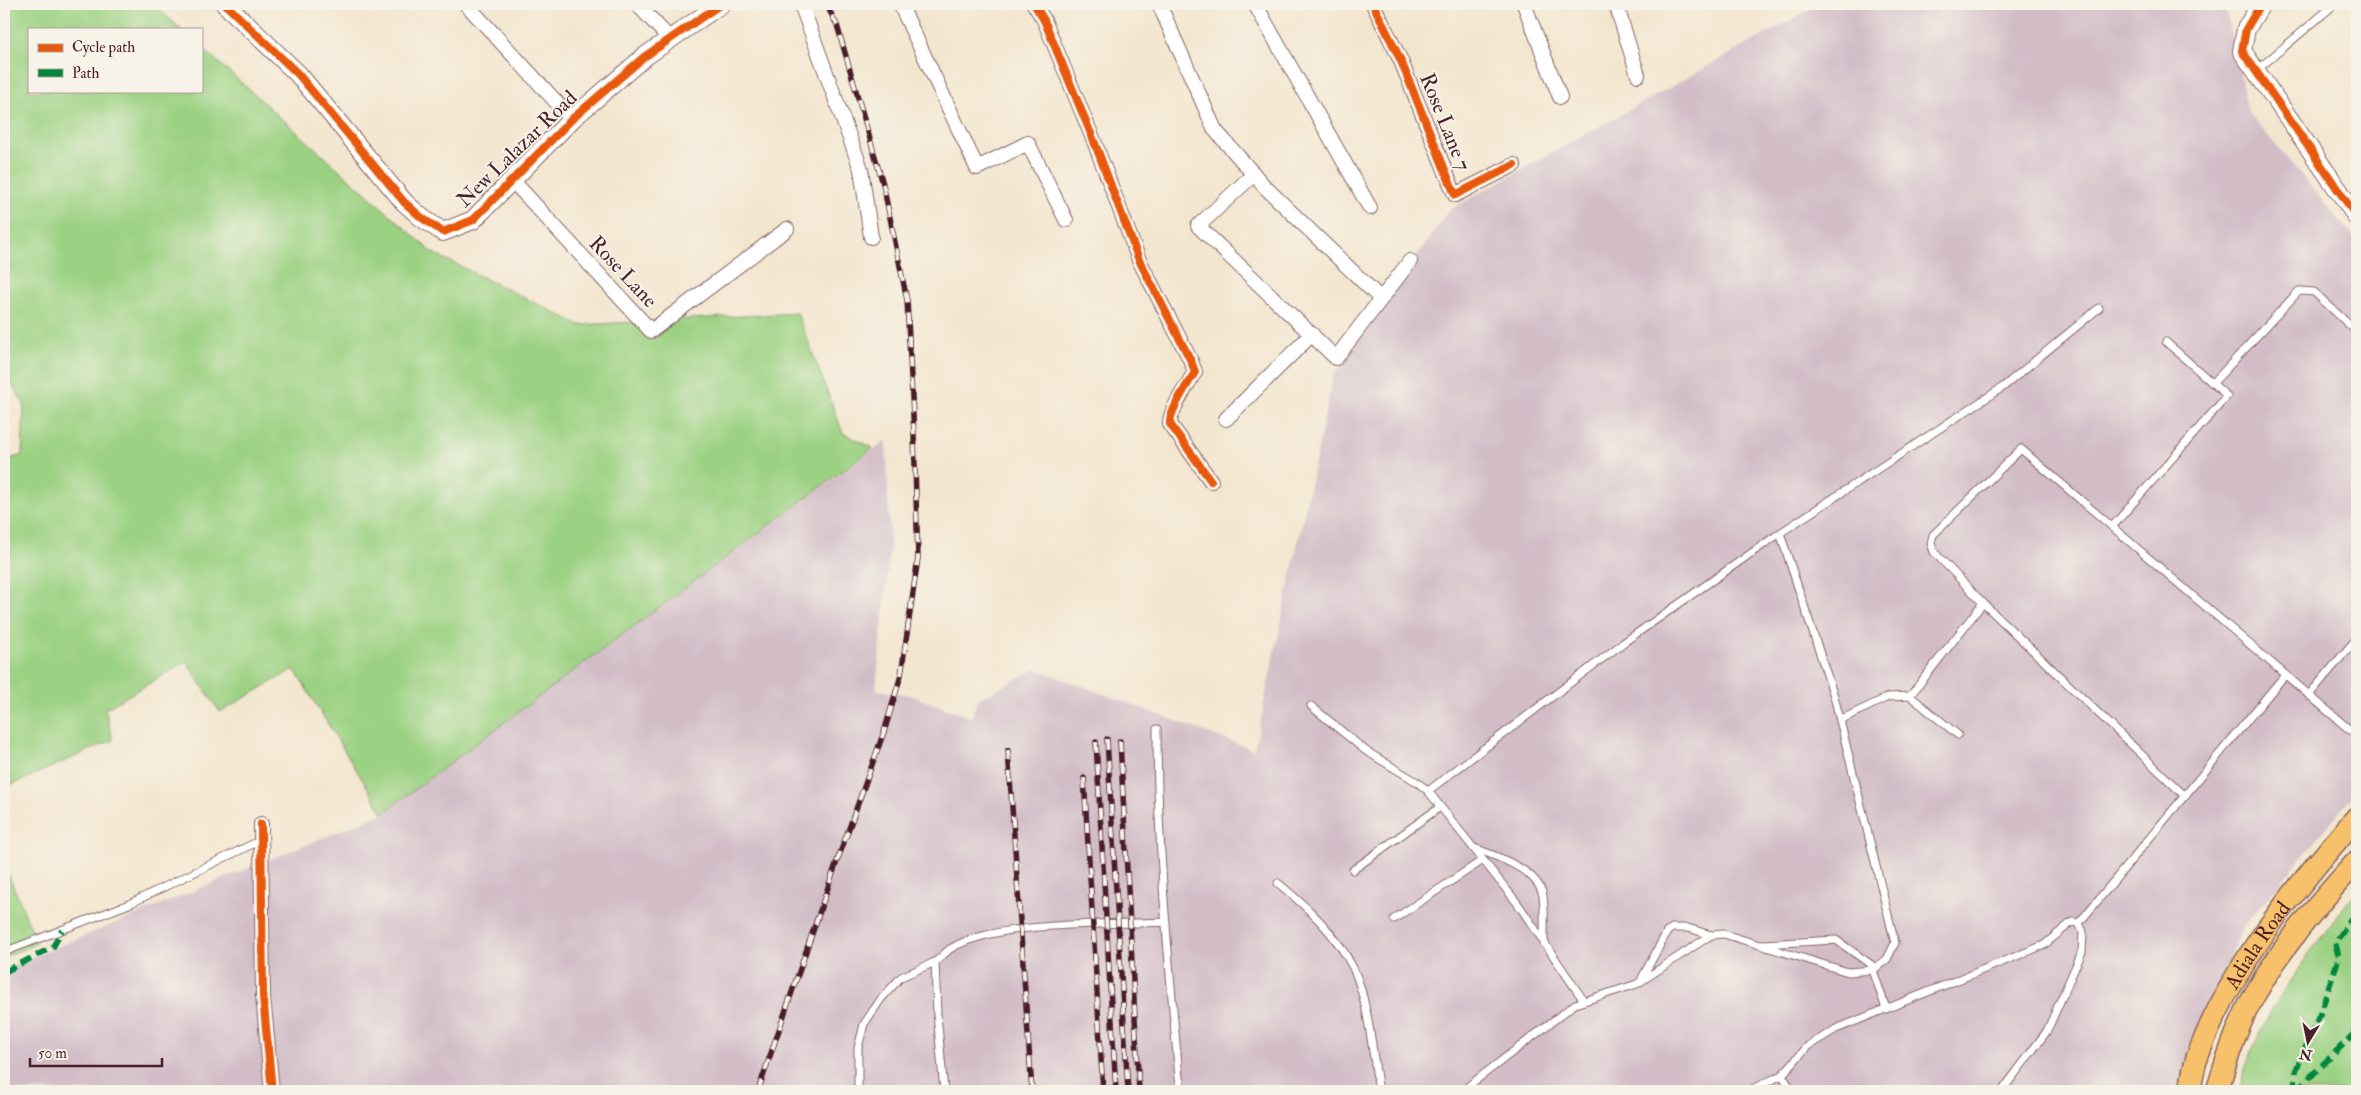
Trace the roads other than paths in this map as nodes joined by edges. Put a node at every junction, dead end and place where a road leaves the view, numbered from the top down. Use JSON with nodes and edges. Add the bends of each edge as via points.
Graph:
{"nodes":[{"id":1,"x":225,"y":4,"type":"edge"},
{"id":2,"x":466,"y":4,"type":"edge"},
{"id":3,"x":637,"y":4,"type":"edge"},
{"id":4,"x":721,"y":4,"type":"edge"},
{"id":5,"x":801,"y":4,"type":"edge"},
{"id":6,"x":900,"y":4,"type":"edge"},
{"id":7,"x":1034,"y":4,"type":"edge"},
{"id":8,"x":1159,"y":4,"type":"edge"},
{"id":9,"x":1255,"y":4,"type":"edge"},
{"id":10,"x":1373,"y":4,"type":"edge"},
{"id":11,"x":1524,"y":4,"type":"edge"},
{"id":12,"x":1616,"y":4,"type":"edge"},
{"id":13,"x":2261,"y":4,"type":"edge"},
{"id":14,"x":2334,"y":4,"type":"edge"},
{"id":15,"x":670,"y":39,"type":"junction"},
{"id":16,"x":2255,"y":72,"type":"junction"},
{"id":17,"x":1638,"y":75,"type":"dead end"},
{"id":18,"x":1560,"y":98,"type":"dead end"},
{"id":19,"x":572,"y":119,"type":"junction"},
{"id":20,"x":1514,"y":165,"type":"dead end"},
{"id":21,"x":1254,"y":174,"type":"junction"},
{"id":22,"x":512,"y":180,"type":"junction"},
{"id":23,"x":1370,"y":208,"type":"dead end"},
{"id":24,"x":2357,"y":217,"type":"edge"},
{"id":25,"x":1066,"y":220,"type":"dead end"},
{"id":26,"x":787,"y":229,"type":"dead end"},
{"id":27,"x":871,"y":237,"type":"dead end"},
{"id":28,"x":1410,"y":261,"type":"dead end"},
{"id":29,"x":1381,"y":299,"type":"junction"},
{"id":30,"x":2099,"y":308,"type":"dead end"},
{"id":31,"x":2357,"y":332,"type":"edge"},
{"id":32,"x":1312,"y":334,"type":"junction"},
{"id":33,"x":2166,"y":342,"type":"dead end"},
{"id":34,"x":2213,"y":383,"type":"junction"},
{"id":35,"x":1226,"y":419,"type":"dead end"},
{"id":36,"x":1210,"y":481,"type":"dead end"},
{"id":37,"x":2112,"y":527,"type":"junction"},
{"id":38,"x":1780,"y":533,"type":"junction"},
{"id":39,"x":1983,"y":602,"type":"junction"},
{"id":40,"x":2357,"y":638,"type":"edge"},
{"id":41,"x":2285,"y":675,"type":"junction"},
{"id":42,"x":2309,"y":695,"type":"junction"},
{"id":43,"x":1910,"y":696,"type":"junction"},
{"id":44,"x":1311,"y":706,"type":"dead end"},
{"id":45,"x":1840,"y":720,"type":"junction"},
{"id":46,"x":1157,"y":728,"type":"dead end"},
{"id":47,"x":2350,"y":730,"type":"dead end"},
{"id":48,"x":1958,"y":735,"type":"dead end"},
{"id":49,"x":1428,"y":791,"type":"junction"},
{"id":50,"x":2185,"y":796,"type":"junction"},
{"id":51,"x":1440,"y":806,"type":"junction"},
{"id":52,"x":2357,"y":817,"type":"edge"},
{"id":53,"x":261,"y":824,"type":"dead end"},
{"id":54,"x":261,"y":840,"type":"junction"},
{"id":55,"x":1472,"y":847,"type":"junction"},
{"id":56,"x":1483,"y":860,"type":"junction"},
{"id":57,"x":2357,"y":861,"type":"edge"},
{"id":58,"x":1353,"y":870,"type":"dead end"},
{"id":59,"x":1278,"y":883,"type":"dead end"},
{"id":60,"x":1394,"y":918,"type":"dead end"},
{"id":61,"x":1166,"y":922,"type":"junction"},
{"id":62,"x":2079,"y":923,"type":"junction"},
{"id":63,"x":1711,"y":935,"type":"junction"},
{"id":64,"x":1544,"y":943,"type":"junction"},
{"id":65,"x":1758,"y":944,"type":"junction"},
{"id":66,"x":4,"y":952,"type":"edge"},
{"id":67,"x":935,"y":962,"type":"junction"},
{"id":68,"x":1875,"y":969,"type":"junction"},
{"id":69,"x":1640,"y":981,"type":"junction"},
{"id":70,"x":1584,"y":1000,"type":"junction"},
{"id":71,"x":1886,"y":1009,"type":"junction"},
{"id":72,"x":1782,"y":1075,"type":"junction"},
{"id":73,"x":272,"y":1091,"type":"edge"},
{"id":74,"x":858,"y":1091,"type":"edge"},
{"id":75,"x":944,"y":1091,"type":"edge"},
{"id":76,"x":1182,"y":1091,"type":"edge"},
{"id":77,"x":1379,"y":1091,"type":"edge"},
{"id":78,"x":1462,"y":1091,"type":"edge"},
{"id":79,"x":1748,"y":1091,"type":"edge"},
{"id":80,"x":1792,"y":1091,"type":"edge"},
{"id":81,"x":2002,"y":1091,"type":"edge"},
{"id":82,"x":2190,"y":1091,"type":"edge"},
{"id":83,"x":2217,"y":1091,"type":"edge"}],
"edges":[{"from":1,"to":22,"type":"street","name":"New Lalazar Road","via":[[298,74],[404,202],[443,232],[473,220]]},
{"from":2,"to":19,"type":"street"},
{"from":3,"to":15,"type":"street"},
{"from":4,"to":15,"type":"street","name":"New Lalazar Road"},
{"from":5,"to":27,"type":"street","via":[[860,169]]},
{"from":6,"to":25,"type":"street","via":[[976,168],[1028,143]]},
{"from":7,"to":36,"type":"street","via":[[1044,20],[1091,132],[1139,260],[1191,361],[1194,372],[1172,413],[1170,424]]},
{"from":8,"to":21,"type":"street","via":[[1215,130]]},
{"from":9,"to":23,"type":"street"},
{"from":10,"to":20,"type":"street","name":"Rose Lane 7","via":[[1401,61],[1455,195]]},
{"from":11,"to":18,"type":"street"},
{"from":12,"to":17,"type":"street"},
{"from":13,"to":16,"type":"street","via":[[2246,29],[2242,51]]},
{"from":14,"to":16,"type":"lane"},
{"from":15,"to":19,"type":"street","name":"New Lalazar Road"},
{"from":16,"to":24,"type":"street"},
{"from":19,"to":22,"type":"street","name":"New Lalazar Road"},
{"from":21,"to":29,"type":"street"},
{"from":21,"to":32,"type":"street","via":[[1198,226]]},
{"from":22,"to":26,"type":"street","name":"Rose Lane","via":[[651,331]]},
{"from":28,"to":29,"type":"street"},
{"from":29,"to":32,"type":"street","via":[[1336,358]]},
{"from":30,"to":38,"type":"lane","via":[[2003,388]]},
{"from":31,"to":34,"type":"lane","via":[[2314,292],[2299,291]]},
{"from":32,"to":35,"type":"street"},
{"from":33,"to":34,"type":"lane"},
{"from":34,"to":37,"type":"lane","via":[[2227,396]]},
{"from":37,"to":39,"type":"lane","via":[[2021,449],[1933,535],[1931,543],[1934,552]]},
{"from":37,"to":41,"type":"lane"},
{"from":38,"to":45,"type":"lane"},
{"from":38,"to":49,"type":"lane","via":[[1623,643]]},
{"from":39,"to":43,"type":"lane"},
{"from":39,"to":50,"type":"lane"},
{"from":40,"to":42,"type":"lane"},
{"from":41,"to":42,"type":"lane"},
{"from":41,"to":50,"type":"lane"},
{"from":42,"to":47,"type":"lane"},
{"from":43,"to":45,"type":"lane","via":[[1888,696]]},
{"from":43,"to":48,"type":"lane"},
{"from":44,"to":49,"type":"lane","via":[[1366,751]]},
{"from":45,"to":68,"type":"lane","via":[[1895,943],[1887,959]]},
{"from":46,"to":61,"type":"lane"},
{"from":49,"to":51,"type":"lane"},
{"from":50,"to":62,"type":"lane"},
{"from":51,"to":55,"type":"lane"},
{"from":51,"to":58,"type":"lane"},
{"from":52,"to":82,"type":"main road","name":"Adiala Road","via":[[2287,899],[2222,1001],[2196,1059]]},
{"from":53,"to":54,"type":"street"},
{"from":54,"to":66,"type":"lane","via":[[129,904]]},
{"from":54,"to":73,"type":"street","via":[[263,996]]},
{"from":55,"to":56,"type":"lane"},
{"from":55,"to":64,"type":"lane","via":[[1516,864],[1534,880],[1542,893]]},
{"from":56,"to":60,"type":"lane"},
{"from":56,"to":64,"type":"lane"},
{"from":57,"to":83,"type":"main road","via":[[2295,934],[2250,1005],[2228,1054]]},
{"from":59,"to":77,"type":"lane","via":[[1319,919],[1354,968]]},
{"from":61,"to":67,"type":"lane","via":[[1021,929],[958,945]]},
{"from":61,"to":76,"type":"lane"},
{"from":62,"to":71,"type":"lane","via":[[2072,922],[2044,945]]},
{"from":62,"to":81,"type":"lane","via":[[2083,932],[2082,952],[2047,1031]]},
{"from":63,"to":65,"type":"lane","via":[[1724,934]]},
{"from":63,"to":69,"type":"lane"},
{"from":63,"to":69,"type":"lane","via":[[1680,926],[1672,928]]},
{"from":64,"to":70,"type":"lane"},
{"from":65,"to":68,"type":"lane","via":[[1848,972]]},
{"from":65,"to":68,"type":"lane","via":[[1836,940]]},
{"from":67,"to":74,"type":"lane","via":[[901,977],[864,1024],[858,1048]]},
{"from":67,"to":75,"type":"lane"},
{"from":68,"to":71,"type":"lane"},
{"from":69,"to":70,"type":"lane"},
{"from":70,"to":78,"type":"lane","via":[[1574,1004]]},
{"from":71,"to":72,"type":"lane","via":[[1836,1029],[1808,1046]]},
{"from":72,"to":79,"type":"lane"},
{"from":72,"to":80,"type":"lane"}]}
